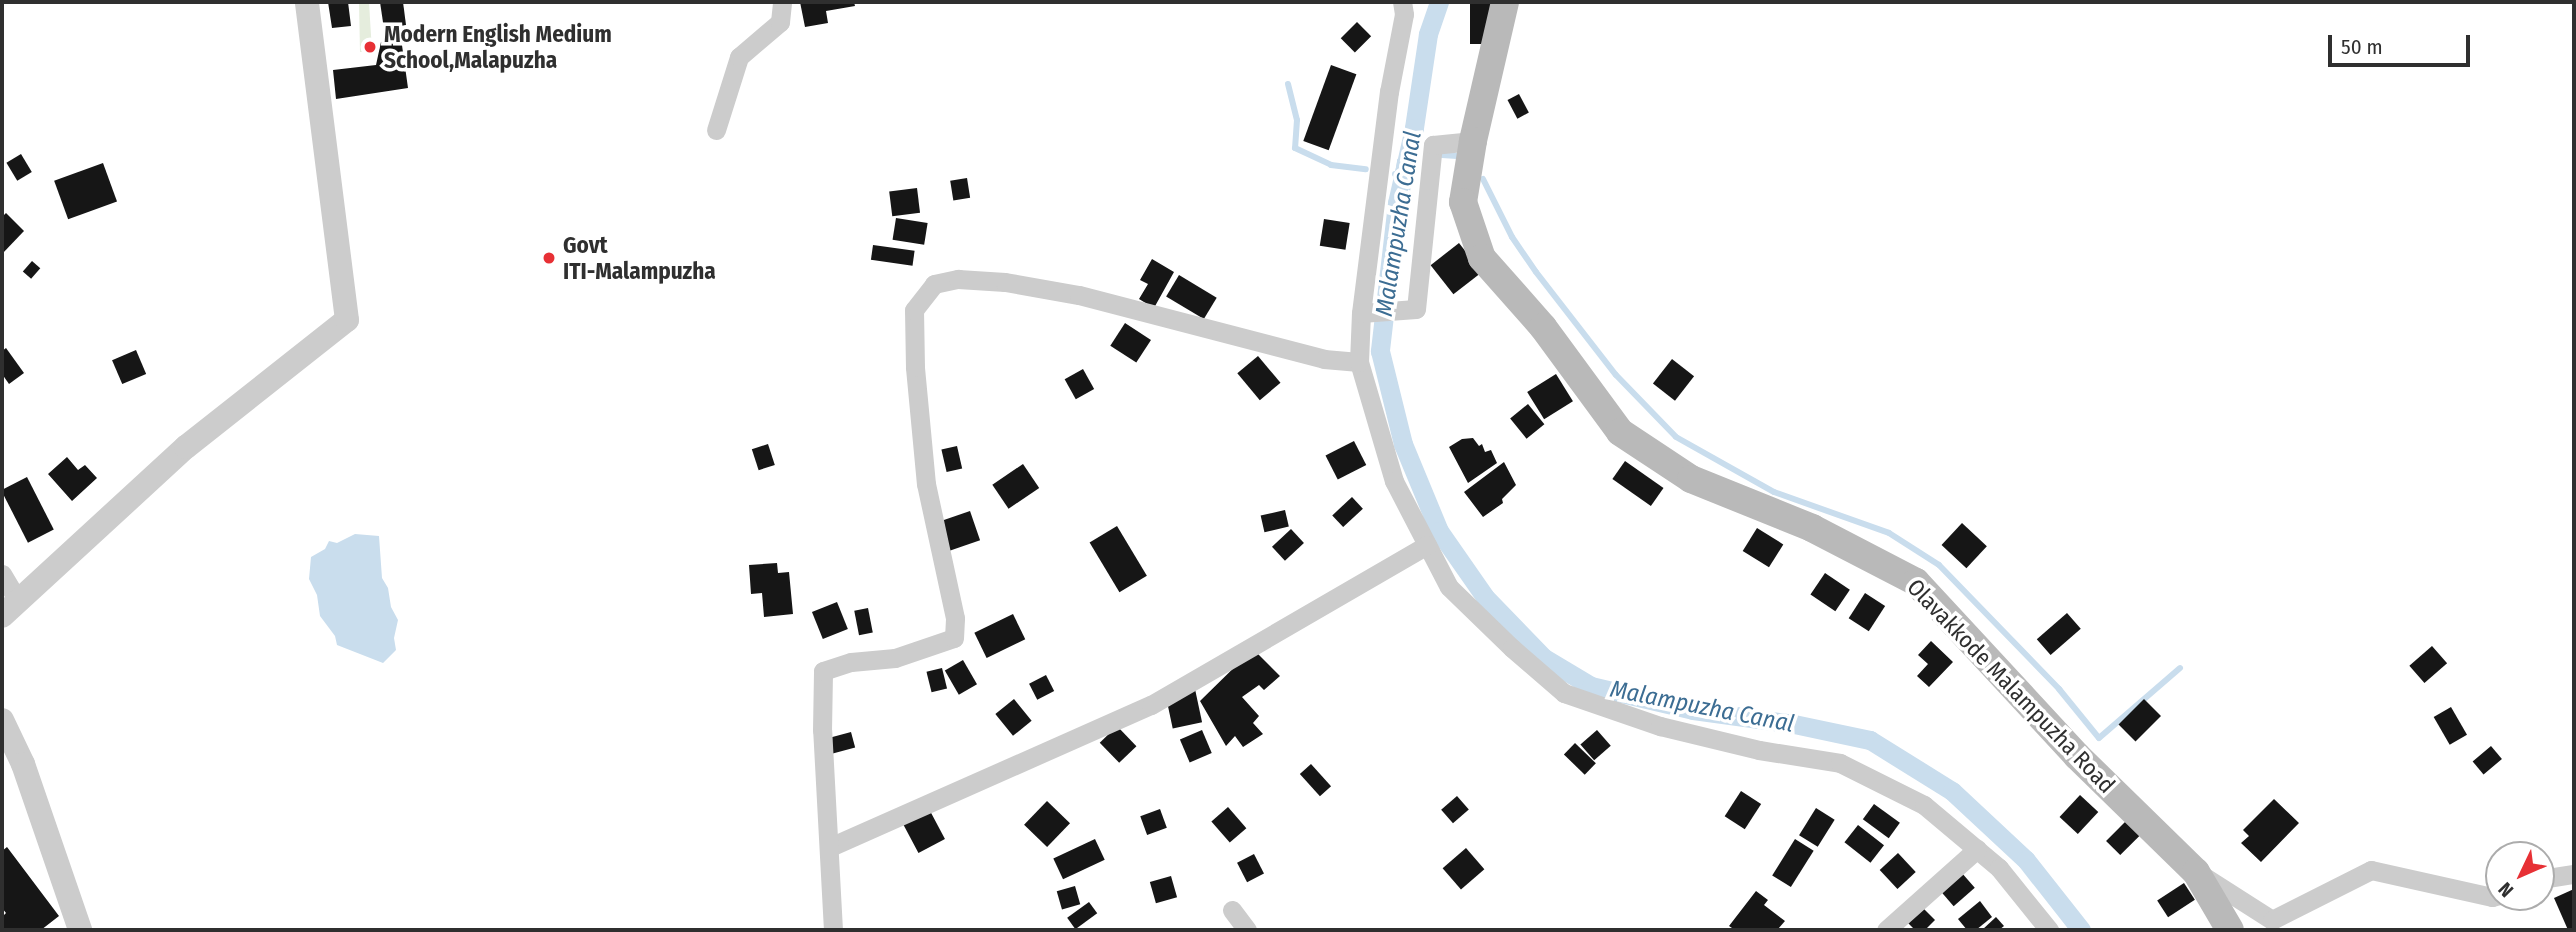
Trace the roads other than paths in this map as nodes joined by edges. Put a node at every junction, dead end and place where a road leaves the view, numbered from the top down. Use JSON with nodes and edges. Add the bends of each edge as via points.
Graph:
{"nodes":[{"id":1,"x":307,"y":2,"type":"edge"},
{"id":2,"x":782,"y":2,"type":"edge"},
{"id":3,"x":1402,"y":2,"type":"edge"},
{"id":4,"x":1505,"y":2,"type":"edge"},
{"id":5,"x":716,"y":130,"type":"dead end"},
{"id":6,"x":1473,"y":141,"type":"junction"},
{"id":7,"x":1360,"y":313,"type":"junction"},
{"id":8,"x":1359,"y":362,"type":"junction"},
{"id":9,"x":1427,"y":545,"type":"junction"},
{"id":10,"x":2,"y":574,"type":"edge"},
{"id":11,"x":10,"y":608,"type":"edge"},
{"id":12,"x":2,"y":720,"type":"edge"},
{"id":13,"x":830,"y":847,"type":"junction"},
{"id":14,"x":1976,"y":849,"type":"junction"},
{"id":15,"x":2196,"y":872,"type":"junction"},
{"id":16,"x":2574,"y":874,"type":"edge"},
{"id":17,"x":2555,"y":877,"type":"edge"},
{"id":18,"x":2485,"y":895,"type":"edge"},
{"id":19,"x":1232,"y":910,"type":"dead end"},
{"id":20,"x":2040,"y":927,"type":"edge"},
{"id":21,"x":80,"y":930,"type":"edge"},
{"id":22,"x":833,"y":930,"type":"edge"},
{"id":23,"x":1247,"y":930,"type":"edge"},
{"id":24,"x":1886,"y":930,"type":"edge"},
{"id":25,"x":2230,"y":930,"type":"edge"}],
"edges":[{"from":1,"to":11,"type":"street","via":[[347,320],[186,447]]},
{"from":2,"to":5,"type":"street","via":[[780,22],[739,57]]},
{"from":3,"to":7,"type":"street","via":[[1404,14]]},
{"from":4,"to":6,"type":"main road","name":"Olavakkode Malampuzha Road"},
{"from":6,"to":7,"type":"street","via":[[1433,145],[1416,309]]},
{"from":6,"to":15,"type":"main road","name":"Olavakkode Malampuzha Road","via":[[1463,202],[1482,258],[1543,327],[1620,432],[1691,480],[1812,528],[1916,582],[2077,756]]},
{"from":7,"to":8,"type":"street"},
{"from":8,"to":9,"type":"street","via":[[1394,481]]},
{"from":8,"to":13,"type":"street","via":[[1324,359],[1247,341],[1067,293],[1005,282],[958,279],[934,284],[914,310],[915,367],[926,484],[955,618],[954,638],[895,658],[850,662],[823,671]]},
{"from":9,"to":13,"type":"street","via":[[1151,705]]},
{"from":9,"to":14,"type":"street","via":[[1449,587],[1564,692],[1660,726],[1759,750],[1840,763],[1924,805]]},
{"from":10,"to":11,"type":"street"},
{"from":12,"to":21,"type":"street","via":[[23,764]]},
{"from":13,"to":22,"type":"street"},
{"from":14,"to":20,"type":"street","via":[[1999,868]]},
{"from":14,"to":24,"type":"street"},
{"from":15,"to":18,"type":"street","via":[[2272,920],[2371,870]]},
{"from":15,"to":25,"type":"main road","name":"Olavakkode Malampuzha Road"},
{"from":16,"to":17,"type":"street"},
{"from":19,"to":23,"type":"street"}]}
